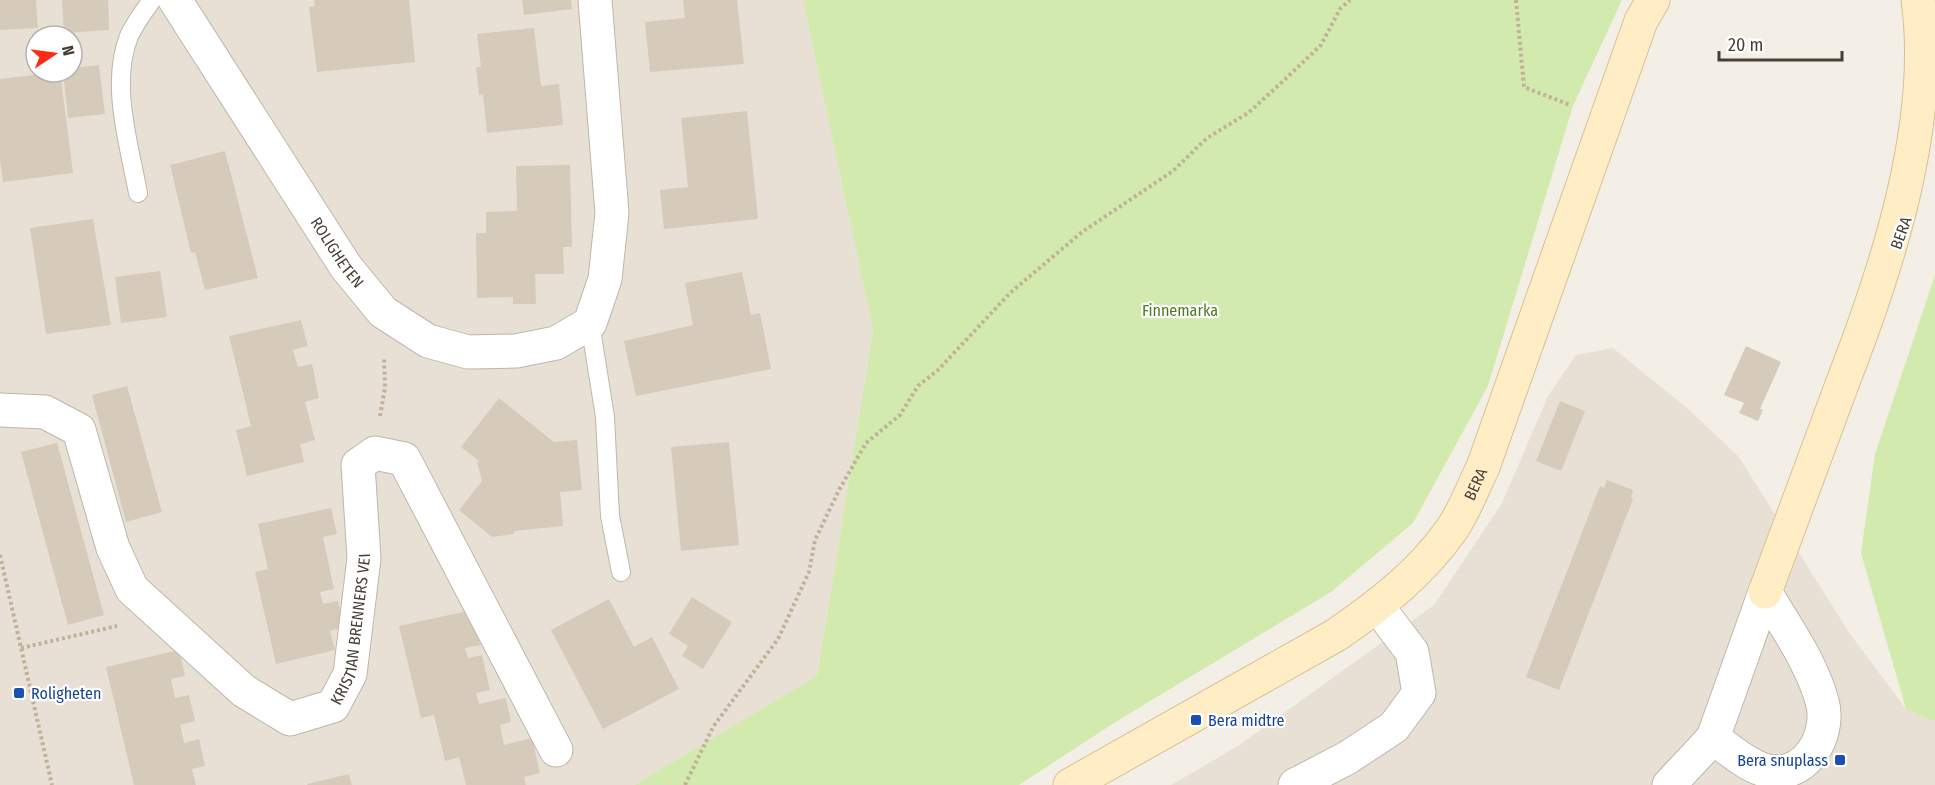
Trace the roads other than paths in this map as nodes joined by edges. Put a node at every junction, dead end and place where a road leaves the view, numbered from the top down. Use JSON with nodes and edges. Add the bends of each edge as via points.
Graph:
{"nodes":[{"id":1,"x":152,"y":0,"type":"edge"},
{"id":2,"x":175,"y":0,"type":"edge"},
{"id":3,"x":595,"y":0,"type":"edge"},
{"id":4,"x":1653,"y":0,"type":"edge"},
{"id":5,"x":1918,"y":0,"type":"edge"},
{"id":6,"x":138,"y":193,"type":"dead end"},
{"id":7,"x":590,"y":323,"type":"junction"},
{"id":8,"x":0,"y":410,"type":"edge"},
{"id":9,"x":621,"y":572,"type":"dead end"},
{"id":10,"x":1765,"y":592,"type":"junction"},
{"id":11,"x":1378,"y":607,"type":"junction"},
{"id":12,"x":1713,"y":738,"type":"junction"},
{"id":13,"x":556,"y":750,"type":"dead end"},
{"id":14,"x":1742,"y":774,"type":"edge"},
{"id":15,"x":1070,"y":785,"type":"edge"},
{"id":16,"x":1296,"y":785,"type":"edge"},
{"id":17,"x":1669,"y":785,"type":"edge"}],
"edges":[{"from":1,"to":6,"type":"lane","via":[[129,36],[123,62],[122,98]]},
{"from":2,"to":7,"type":"street","name":"ROLIGHETEN","via":[[346,267],[383,312],[428,342],[468,352],[516,351],[556,343]]},
{"from":3,"to":7,"type":"street","via":[[612,213],[605,279]]},
{"from":4,"to":11,"type":"street","name":"BERA","via":[[1641,21],[1484,467],[1453,527],[1423,567]]},
{"from":5,"to":10,"type":"street","name":"BERA","via":[[1928,26],[1933,75],[1920,175]]},
{"from":7,"to":9,"type":"lane","via":[[605,417],[610,516]]},
{"from":8,"to":13,"type":"street","name":"KRISTIAN BRENNERS VEI","via":[[45,412],[79,430],[113,548],[132,589],[244,691],[290,719],[333,706],[350,674],[364,558],[358,465],[375,453],[404,459]]},
{"from":10,"to":12,"type":"street","name":"BERA"},
{"from":10,"to":14,"type":"street","via":[[1813,673],[1823,704],[1823,732],[1814,753],[1797,766],[1780,772]]},
{"from":11,"to":15,"type":"street","name":"BERA","via":[[1336,635]]},
{"from":11,"to":16,"type":"street","via":[[1412,652],[1419,693],[1394,727]]},
{"from":12,"to":14,"type":"street"},
{"from":12,"to":17,"type":"street"}]}
